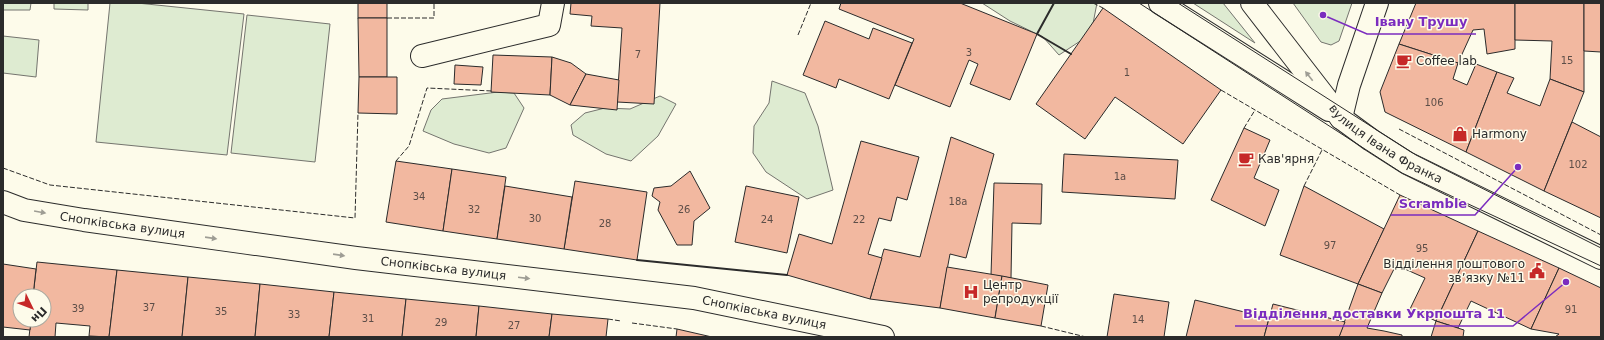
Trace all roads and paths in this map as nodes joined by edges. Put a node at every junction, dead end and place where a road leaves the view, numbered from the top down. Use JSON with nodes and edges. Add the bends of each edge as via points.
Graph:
{"nodes":[{"id":1,"x":553,"y":3,"type":"edge"},
{"id":2,"x":1160,"y":3,"type":"edge"},
{"id":3,"x":1252,"y":3,"type":"edge"},
{"id":4,"x":1377,"y":3,"type":"edge"},
{"id":5,"x":422,"y":56,"type":"dead end"},
{"id":6,"x":1341,"y":118,"type":"junction"},
{"id":7,"x":3,"y":202,"type":"edge"},
{"id":8,"x":1601,"y":258,"type":"edge"},
{"id":9,"x":883,"y":337,"type":"edge"}],
"edges":[{"from":1,"to":5,"type":"main road","via":[[549,25]]},
{"from":2,"to":6,"type":"main road"},
{"from":6,"to":3,"type":"main road","name":"вулиця Івана Франка","one_way":true},
{"from":4,"to":6,"type":"main road","via":[[1349,85]]},
{"from":6,"to":8,"type":"main road","name":"вулиця Івана Франка","via":[[1407,163]]},
{"from":7,"to":9,"type":"main road","name":"Снопківська вулиця","one_way":true,"via":[[24,210],[84,220],[356,258],[694,298]]}]}
